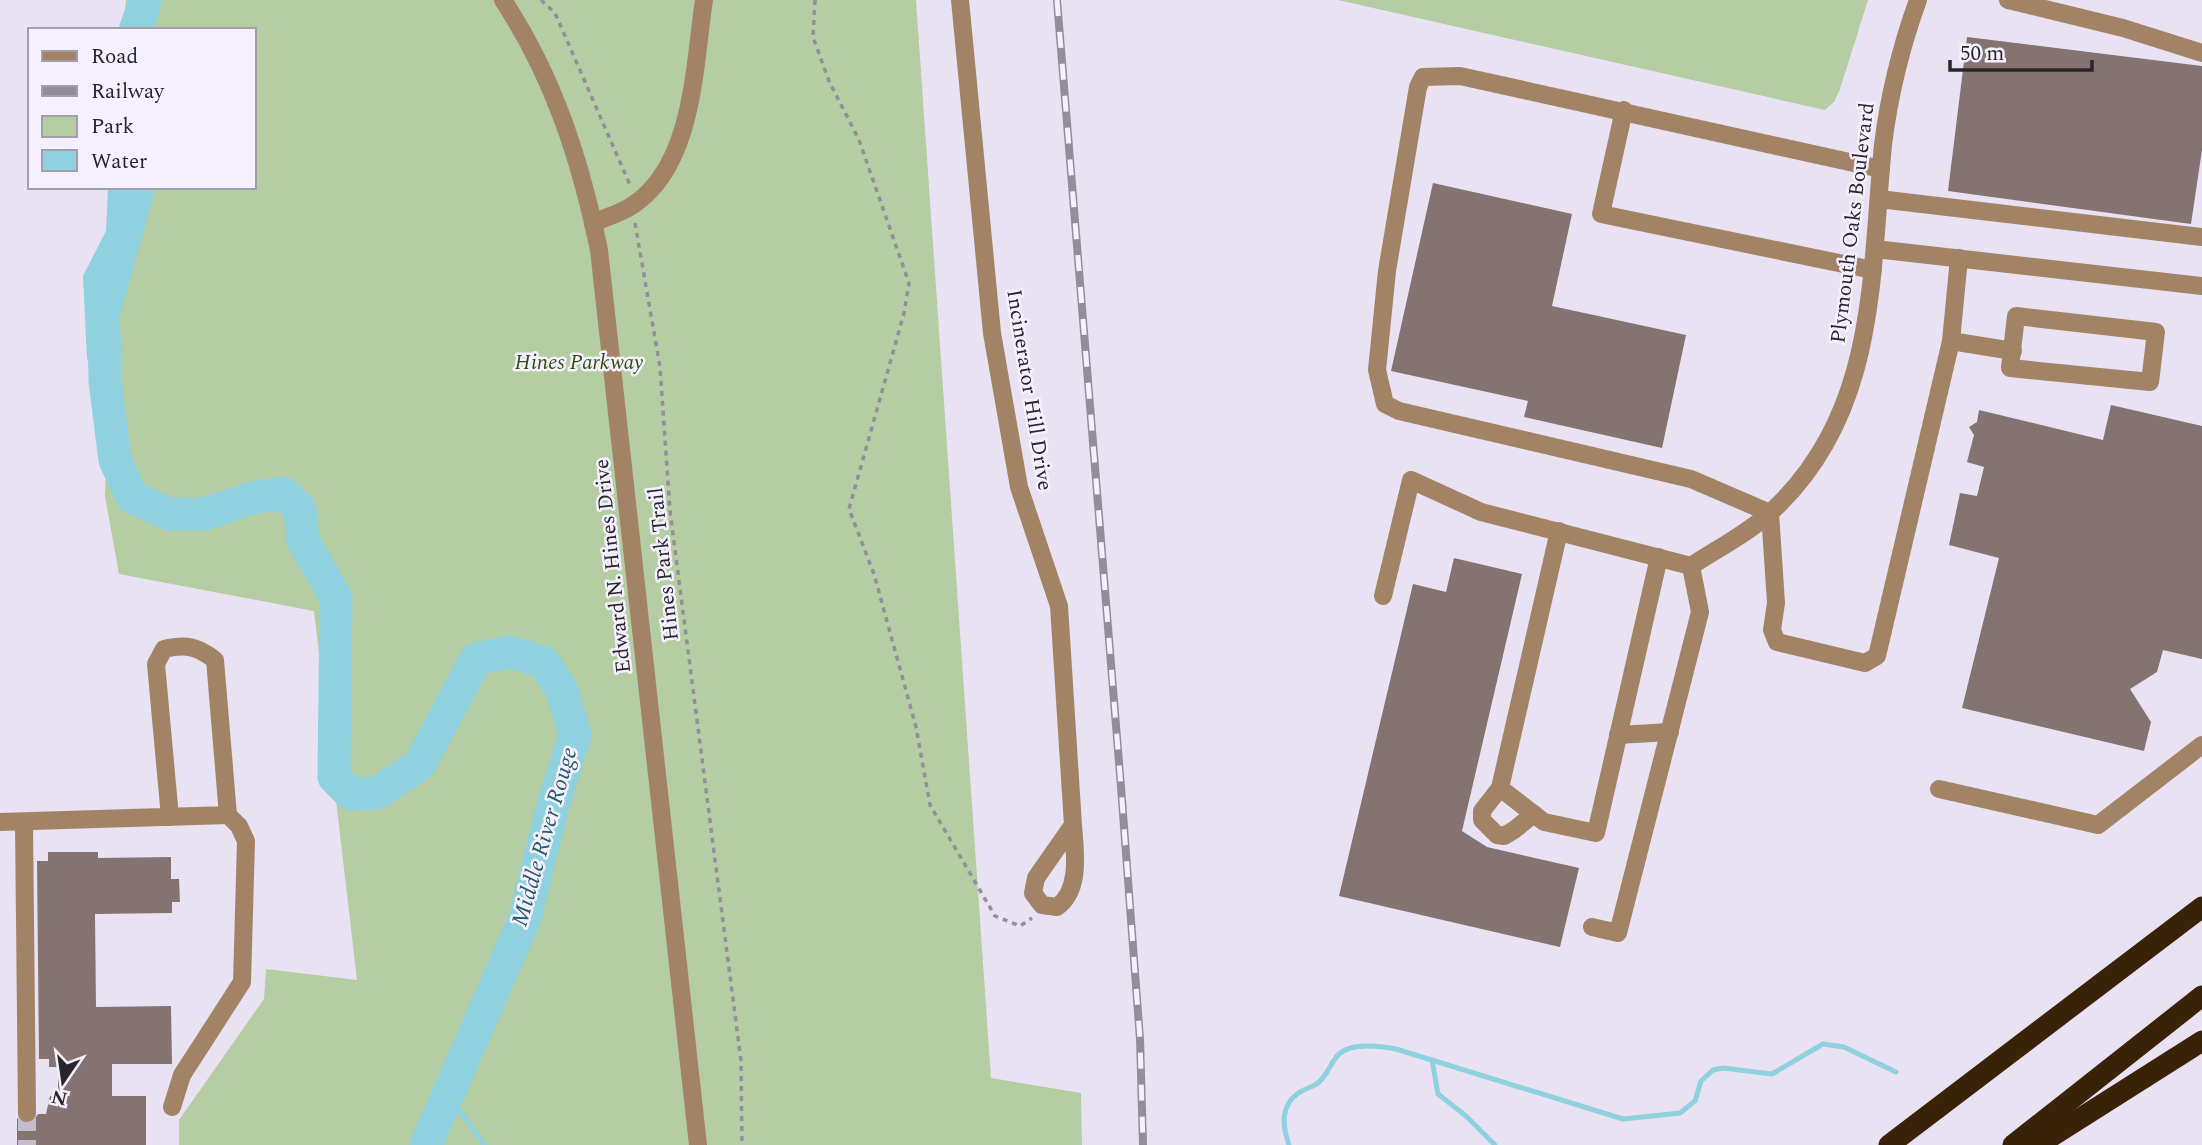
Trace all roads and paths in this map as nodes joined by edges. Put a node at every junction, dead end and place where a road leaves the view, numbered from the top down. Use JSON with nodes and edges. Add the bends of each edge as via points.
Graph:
{"nodes":[{"id":1,"x":503,"y":0,"type":"edge"},
{"id":2,"x":541,"y":0,"type":"edge"},
{"id":3,"x":704,"y":0,"type":"edge"},
{"id":4,"x":815,"y":0,"type":"edge"},
{"id":5,"x":960,"y":0,"type":"edge"},
{"id":6,"x":1918,"y":0,"type":"edge"},
{"id":7,"x":2008,"y":0,"type":"edge"},
{"id":8,"x":2202,"y":53,"type":"edge"},
{"id":9,"x":1624,"y":110,"type":"junction"},
{"id":10,"x":1881,"y":169,"type":"junction"},
{"id":11,"x":1879,"y":199,"type":"junction"},
{"id":12,"x":634,"y":205,"type":"junction"},
{"id":13,"x":593,"y":223,"type":"junction"},
{"id":14,"x":2202,"y":237,"type":"edge"},
{"id":15,"x":1875,"y":249,"type":"junction"},
{"id":16,"x":1959,"y":258,"type":"junction"},
{"id":17,"x":1873,"y":270,"type":"junction"},
{"id":18,"x":2202,"y":286,"type":"edge"},
{"id":19,"x":1951,"y":341,"type":"junction"},
{"id":20,"x":2013,"y":351,"type":"junction"},
{"id":21,"x":1770,"y":513,"type":"junction"},
{"id":22,"x":1559,"y":531,"type":"junction"},
{"id":23,"x":1659,"y":557,"type":"junction"},
{"id":24,"x":1691,"y":566,"type":"junction"},
{"id":25,"x":1383,"y":596,"type":"dead end"},
{"id":26,"x":1670,"y":732,"type":"junction"},
{"id":27,"x":1618,"y":735,"type":"junction"},
{"id":28,"x":2202,"y":745,"type":"edge"},
{"id":29,"x":1500,"y":788,"type":"junction"},
{"id":30,"x":1939,"y":789,"type":"dead end"},
{"id":31,"x":1534,"y":814,"type":"junction"},
{"id":32,"x":228,"y":815,"type":"junction"},
{"id":33,"x":170,"y":817,"type":"junction"},
{"id":34,"x":0,"y":822,"type":"edge"},
{"id":35,"x":24,"y":822,"type":"junction"},
{"id":36,"x":1073,"y":825,"type":"junction"},
{"id":37,"x":1051,"y":906,"type":"junction"},
{"id":38,"x":2202,"y":906,"type":"edge"},
{"id":39,"x":1592,"y":927,"type":"dead end"},
{"id":40,"x":2202,"y":996,"type":"edge"},
{"id":41,"x":2202,"y":1041,"type":"edge"},
{"id":42,"x":172,"y":1107,"type":"dead end"},
{"id":43,"x":27,"y":1113,"type":"tunnel mouth"},
{"id":44,"x":698,"y":1145,"type":"edge"},
{"id":45,"x":742,"y":1145,"type":"edge"},
{"id":46,"x":1889,"y":1145,"type":"edge"},
{"id":47,"x":2013,"y":1145,"type":"edge"},
{"id":48,"x":2038,"y":1145,"type":"edge"}],
"edges":[{"from":1,"to":13,"type":"street","name":"Edward N. Hines Drive","via":[[533,46],[558,101],[578,157]]},
{"from":2,"to":12,"type":"path","name":"Hines Park Trail","via":[[555,13],[580,66],[632,189]]},
{"from":3,"to":12,"type":"street","via":[[678,147],[660,178]]},
{"from":4,"to":37,"type":"path","via":[[813,37],[859,140],[909,283],[849,509],[874,574],[916,727],[930,804],[995,916],[1020,926]]},
{"from":5,"to":36,"type":"street","name":"Incinerator Hill Drive","via":[[992,333],[1019,487],[1059,606]]},
{"from":6,"to":10,"type":"street","name":"Plymouth Oaks Boulevard","via":[[1896,72]]},
{"from":7,"to":8,"type":"street"},
{"from":9,"to":10,"type":"street"},
{"from":9,"to":17,"type":"street","via":[[1601,214]]},
{"from":9,"to":21,"type":"street","via":[[1460,76],[1423,77],[1387,271],[1377,370],[1385,404],[1691,479]]},
{"from":10,"to":11,"type":"street","name":"Plymouth Oaks Boulevard"},
{"from":11,"to":14,"type":"street"},
{"from":11,"to":15,"type":"street","name":"Plymouth Oaks Boulevard"},
{"from":12,"to":13,"type":"street"},
{"from":12,"to":45,"type":"path","name":"Hines Park Trail","via":[[660,367],[670,511],[741,1061]]},
{"from":13,"to":44,"type":"street","name":"Edward N. Hines Drive","via":[[627,483]]},
{"from":15,"to":16,"type":"street"},
{"from":15,"to":17,"type":"street","name":"Plymouth Oaks Boulevard"},
{"from":16,"to":18,"type":"street"},
{"from":16,"to":19,"type":"street"},
{"from":17,"to":21,"type":"street","name":"Plymouth Oaks Boulevard","via":[[1858,366],[1848,398],[1833,432]]},
{"from":19,"to":20,"type":"street"},
{"from":19,"to":21,"type":"street","via":[[1877,656],[1865,663],[1777,642],[1772,630],[1776,603]]},
{"from":20,"to":20,"type":"street","via":[[2010,368],[2150,382],[2157,332],[2016,316]]},
{"from":21,"to":24,"type":"street","name":"Plymouth Oaks Boulevard"},
{"from":22,"to":23,"type":"street"},
{"from":22,"to":25,"type":"street","via":[[1480,512],[1411,480]]},
{"from":22,"to":29,"type":"street"},
{"from":23,"to":24,"type":"street"},
{"from":23,"to":27,"type":"street"},
{"from":24,"to":26,"type":"street","via":[[1700,612]]},
{"from":26,"to":27,"type":"street"},
{"from":26,"to":39,"type":"street","via":[[1618,933]]},
{"from":27,"to":31,"type":"street","via":[[1596,834],[1544,822]]},
{"from":28,"to":30,"type":"street","via":[[2098,825]]},
{"from":29,"to":31,"type":"street"},
{"from":29,"to":31,"type":"street","via":[[1482,811],[1488,829],[1504,836]]},
{"from":32,"to":33,"type":"street"},
{"from":32,"to":33,"type":"street","via":[[215,660],[200,648],[183,645],[164,649],[156,664]]},
{"from":32,"to":42,"type":"street","via":[[246,841],[242,982],[182,1076]]},
{"from":33,"to":35,"type":"street"},
{"from":34,"to":35,"type":"street"},
{"from":35,"to":43,"type":"street"},
{"from":36,"to":37,"type":"street","name":"Incinerator Hill Drive","via":[[1073,880],[1067,900]]},
{"from":36,"to":37,"type":"street","via":[[1036,877],[1033,893],[1042,905]]},
{"from":38,"to":46,"type":"highway"},
{"from":40,"to":47,"type":"highway"},
{"from":41,"to":48,"type":"highway"}]}
